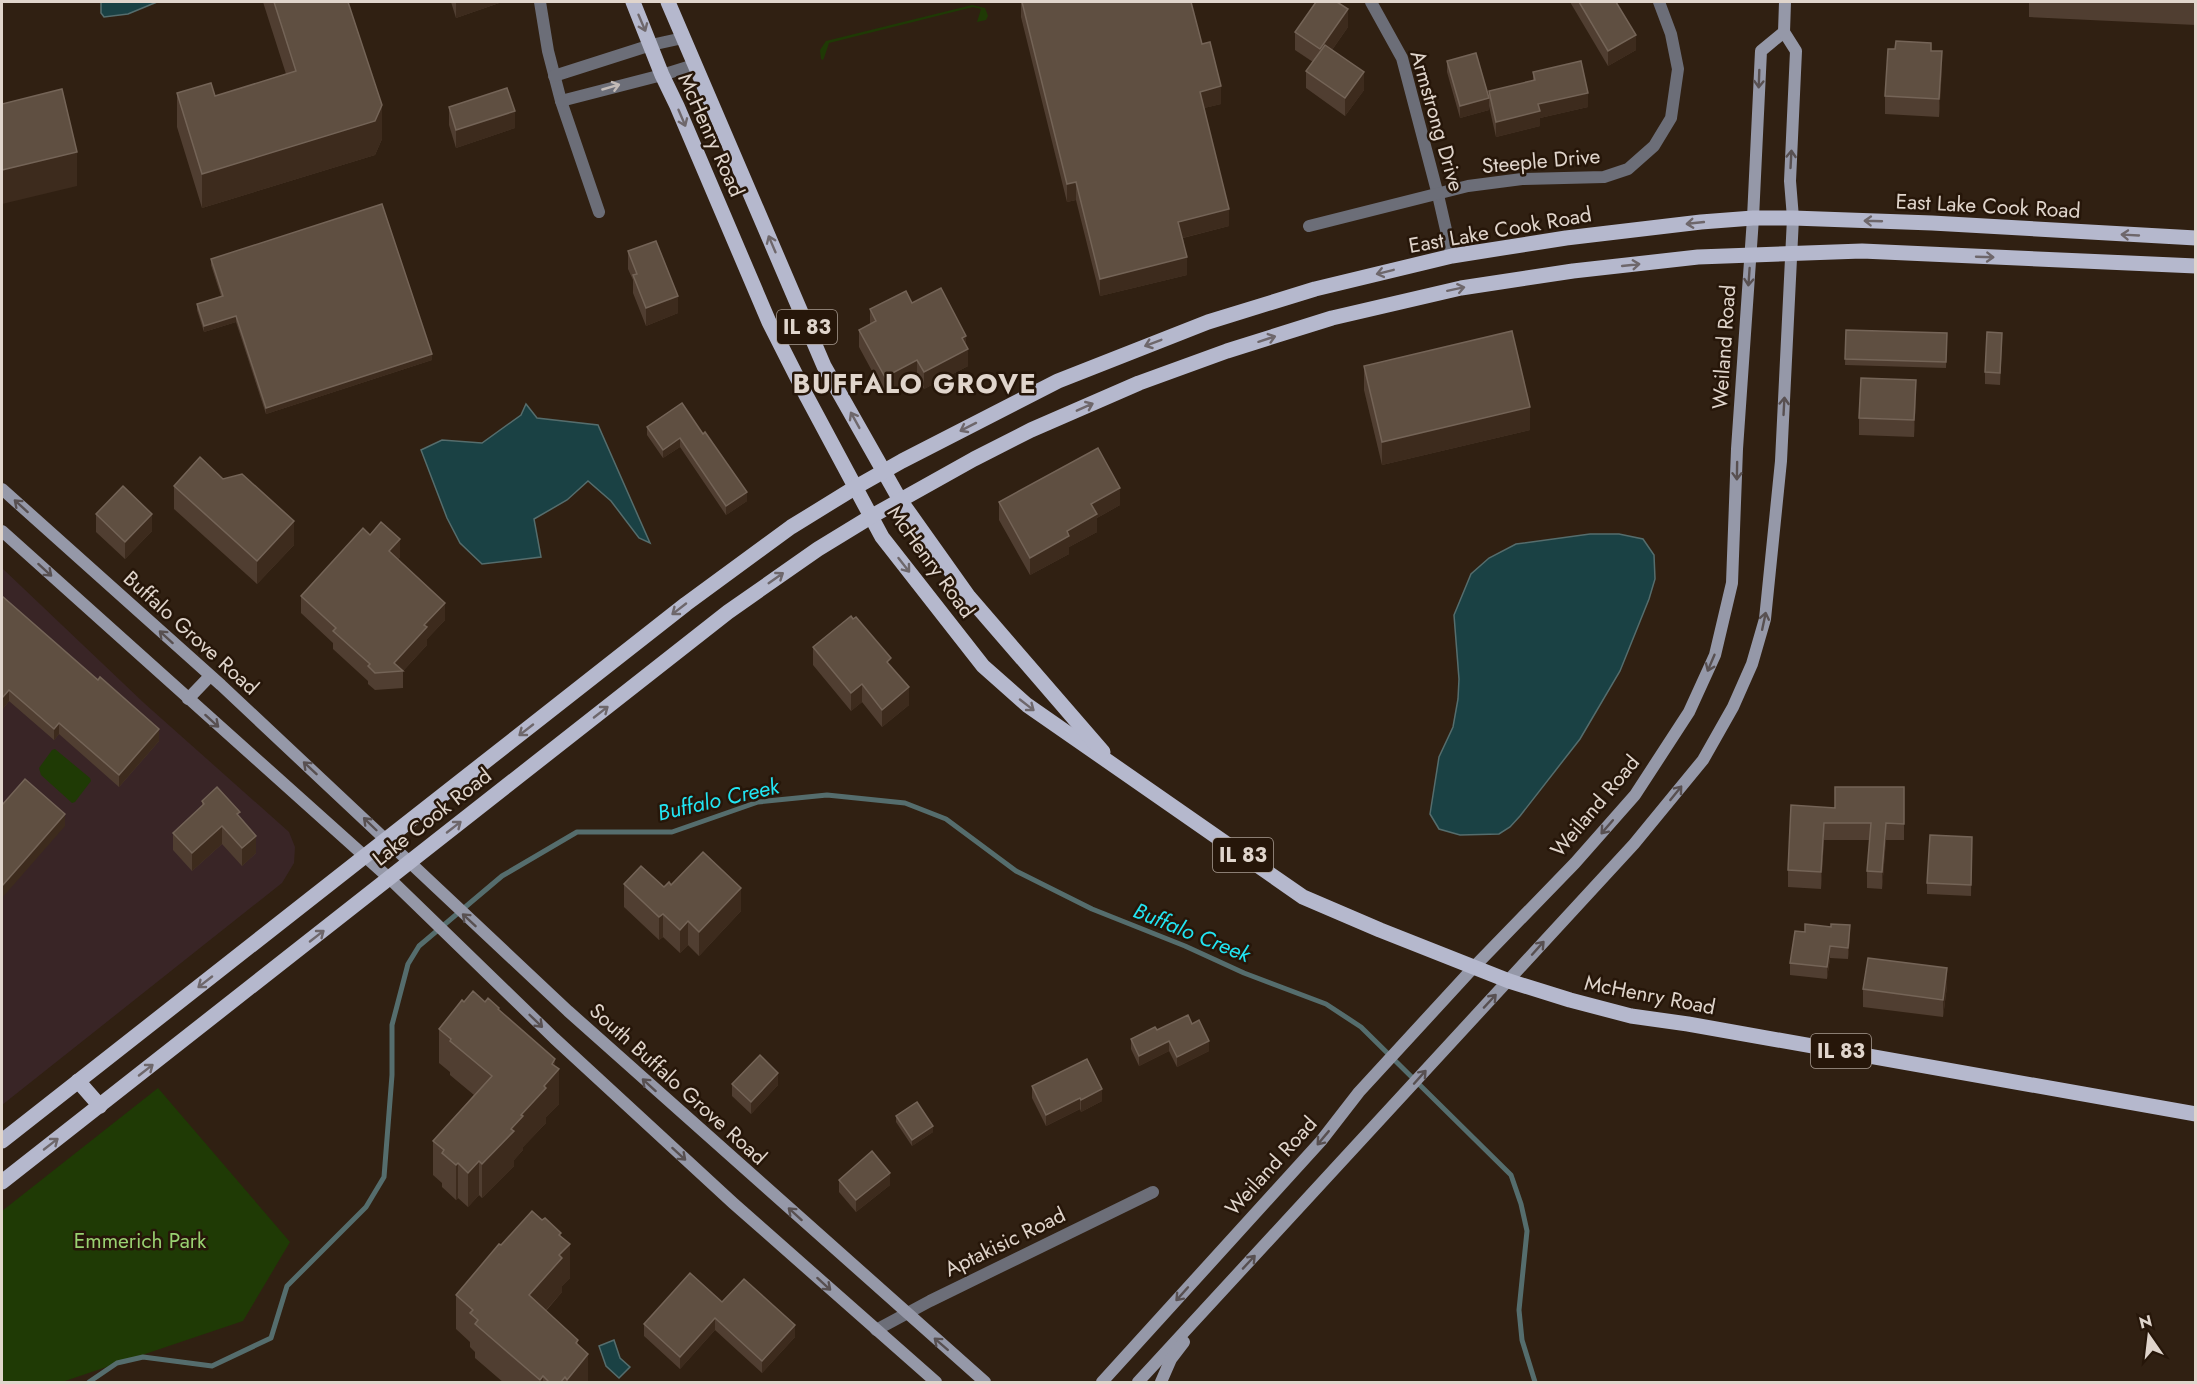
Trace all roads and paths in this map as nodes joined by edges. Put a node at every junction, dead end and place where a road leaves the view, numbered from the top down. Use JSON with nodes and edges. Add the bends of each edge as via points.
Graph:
{"nodes":[{"id":1,"x":540,"y":2,"type":"edge"},
{"id":2,"x":633,"y":2,"type":"edge"},
{"id":3,"x":668,"y":2,"type":"edge"},
{"id":4,"x":1371,"y":2,"type":"edge"},
{"id":5,"x":1659,"y":2,"type":"edge"},
{"id":6,"x":1785,"y":2,"type":"edge"},
{"id":7,"x":1784,"y":32,"type":"junction"},
{"id":8,"x":683,"y":38,"type":"junction"},
{"id":9,"x":651,"y":45,"type":"junction"},
{"id":10,"x":694,"y":65,"type":"junction"},
{"id":11,"x":662,"y":75,"type":"junction"},
{"id":12,"x":554,"y":76,"type":"junction"},
{"id":13,"x":561,"y":101,"type":"junction"},
{"id":14,"x":1438,"y":195,"type":"junction"},
{"id":15,"x":599,"y":212,"type":"dead end"},
{"id":16,"x":1753,"y":218,"type":"junction"},
{"id":17,"x":1792,"y":218,"type":"junction"},
{"id":18,"x":1309,"y":226,"type":"dead end"},
{"id":19,"x":2196,"y":238,"type":"edge"},
{"id":20,"x":1791,"y":254,"type":"junction"},
{"id":21,"x":1750,"y":255,"type":"junction"},
{"id":22,"x":1452,"y":256,"type":"junction"},
{"id":23,"x":2196,"y":266,"type":"edge"},
{"id":24,"x":883,"y":471,"type":"junction"},
{"id":25,"x":855,"y":487,"type":"junction"},
{"id":26,"x":2,"y":489,"type":"edge"},
{"id":27,"x":900,"y":500,"type":"junction"},
{"id":28,"x":872,"y":516,"type":"junction"},
{"id":29,"x":2,"y":531,"type":"edge"},
{"id":30,"x":210,"y":676,"type":"junction"},
{"id":31,"x":188,"y":699,"type":"junction"},
{"id":32,"x":1114,"y":766,"type":"junction"},
{"id":33,"x":353,"y":808,"type":"joint"},
{"id":34,"x":387,"y":841,"type":"junction"},
{"id":35,"x":364,"y":857,"type":"junction"},
{"id":36,"x":408,"y":863,"type":"junction"},
{"id":37,"x":389,"y":878,"type":"junction"},
{"id":38,"x":1474,"y":967,"type":"junction"},
{"id":39,"x":1509,"y":981,"type":"junction"},
{"id":40,"x":78,"y":1081,"type":"junction"},
{"id":41,"x":100,"y":1106,"type":"junction"},
{"id":42,"x":2196,"y":1114,"type":"edge"},
{"id":43,"x":2,"y":1141,"type":"edge"},
{"id":44,"x":2,"y":1182,"type":"edge"},
{"id":45,"x":1153,"y":1192,"type":"dead end"},
{"id":46,"x":1221,"y":1292,"type":"junction"},
{"id":47,"x":906,"y":1313,"type":"junction"},
{"id":48,"x":876,"y":1330,"type":"junction"},
{"id":49,"x":1118,"y":1364,"type":"junction"},
{"id":50,"x":936,"y":1383,"type":"edge"},
{"id":51,"x":985,"y":1383,"type":"edge"},
{"id":52,"x":1092,"y":1383,"type":"edge"},
{"id":53,"x":1102,"y":1383,"type":"edge"},
{"id":54,"x":1138,"y":1383,"type":"edge"},
{"id":55,"x":1161,"y":1383,"type":"edge"}],
"edges":[{"from":1,"to":12,"type":"street"},
{"from":2,"to":9,"type":"main road","name":"McHenry Road","number":"IL 83","one_way":true},
{"from":3,"to":8,"type":"main road","name":"McHenry Road","number":"IL 83"},
{"from":4,"to":14,"type":"street","name":"Armstrong Drive","via":[[1402,58]]},
{"from":5,"to":14,"type":"street","name":"Steeple Drive","via":[[1678,69],[1671,118],[1654,146],[1628,169],[1604,177],[1522,179],[1468,186]]},
{"from":6,"to":7,"type":"main road"},
{"from":7,"to":16,"type":"main road","name":"Weiland Road","one_way":true,"via":[[1761,51]]},
{"from":17,"to":7,"type":"main road","one_way":true,"via":[[1796,51]]},
{"from":8,"to":9,"type":"street"},
{"from":8,"to":10,"type":"main road","name":"McHenry Road","number":"IL 83"},
{"from":9,"to":11,"type":"main road","name":"McHenry Road","number":"IL 83"},
{"from":9,"to":12,"type":"street"},
{"from":10,"to":11,"type":"street"},
{"from":24,"to":10,"type":"main road","name":"McHenry Road","number":"IL 83","one_way":true,"via":[[824,366]]},
{"from":13,"to":11,"type":"street","one_way":true},
{"from":11,"to":25,"type":"main road","name":"McHenry Road","number":"IL 83","one_way":true,"via":[[769,322]]},
{"from":12,"to":13,"type":"street"},
{"from":13,"to":15,"type":"street"},
{"from":14,"to":18,"type":"street","name":"Steeple Drive"},
{"from":14,"to":22,"type":"street","name":"Armstrong Drive"},
{"from":16,"to":17,"type":"main road","name":"East Lake Cook Road"},
{"from":16,"to":21,"type":"main road","name":"Weiland Road"},
{"from":16,"to":22,"type":"main road","name":"East Lake Cook Road","one_way":true,"via":[[1566,238]]},
{"from":19,"to":17,"type":"main road","name":"East Lake Cook Road","one_way":true},
{"from":17,"to":20,"type":"main road"},
{"from":20,"to":21,"type":"main road"},
{"from":20,"to":23,"type":"main road","one_way":true,"via":[[1862,251]]},
{"from":39,"to":20,"type":"main road","one_way":true,"via":[[1634,844],[1703,760],[1752,663],[1765,619],[1781,461]]},
{"from":27,"to":21,"type":"main road","one_way":true,"via":[[1031,430],[1139,382],[1332,318],[1461,288],[1573,271]]},
{"from":21,"to":38,"type":"main road","name":"Weiland Road","one_way":true,"via":[[1732,583],[1715,655],[1689,712],[1635,795]]},
{"from":22,"to":24,"type":"main road","name":"East Lake Cook Road","one_way":true,"via":[[1208,322],[1058,381]]},
{"from":24,"to":25,"type":"main road","name":"East Lake Cook Road"},
{"from":24,"to":27,"type":"main road","name":"McHenry Road","number":"IL 83"},
{"from":25,"to":28,"type":"main road","name":"McHenry Road","number":"IL 83"},
{"from":25,"to":34,"type":"main road","name":"Lake Cook Road","one_way":true,"via":[[791,527],[686,604]]},
{"from":30,"to":26,"type":"main road","name":"Buffalo Grove Road","one_way":true},
{"from":27,"to":28,"type":"main road","name":"Lake Cook Road"},
{"from":27,"to":32,"type":"main road","name":"McHenry Road","number":"IL 83","via":[[969,597]]},
{"from":28,"to":32,"type":"main road","name":"McHenry Road","number":"IL 83","one_way":true,"via":[[882,537],[983,666],[1027,705]]},
{"from":36,"to":28,"type":"main road","name":"Lake Cook Road","one_way":true,"via":[[728,612]]},
{"from":29,"to":31,"type":"main road","one_way":true},
{"from":30,"to":31,"type":"main road"},
{"from":33,"to":30,"type":"main road","name":"Buffalo Grove Road","one_way":true},
{"from":31,"to":35,"type":"main road","one_way":true},
{"from":32,"to":38,"type":"main road","name":"McHenry Road","number":"IL 83","via":[[1303,897]]},
{"from":34,"to":33,"type":"main road","name":"South Buffalo Grove Road","one_way":true},
{"from":34,"to":35,"type":"main road","name":"Lake Cook Road"},
{"from":34,"to":36,"type":"main road","name":"South Buffalo Grove Road"},
{"from":35,"to":37,"type":"main road"},
{"from":35,"to":40,"type":"main road","name":"Lake Cook Road","one_way":true},
{"from":36,"to":37,"type":"main road","name":"Lake Cook Road"},
{"from":47,"to":36,"type":"main road","name":"South Buffalo Grove Road","one_way":true},
{"from":41,"to":37,"type":"main road","name":"Lake Cook Road","one_way":true},
{"from":37,"to":48,"type":"main road","one_way":true,"via":[[593,1074]]},
{"from":38,"to":39,"type":"main road","name":"McHenry Road","number":"IL 83"},
{"from":38,"to":49,"type":"main road","name":"Weiland Road","one_way":true},
{"from":39,"to":42,"type":"main road","name":"McHenry Road","number":"IL 83","via":[[1631,1016]]},
{"from":46,"to":39,"type":"main road","one_way":true},
{"from":40,"to":41,"type":"main road"},
{"from":40,"to":43,"type":"main road","name":"Lake Cook Road"},
{"from":44,"to":41,"type":"main road","name":"Lake Cook Road","one_way":true},
{"from":45,"to":47,"type":"street","name":"Aptakisic Road"},
{"from":46,"to":54,"type":"main road"},
{"from":46,"to":55,"type":"main road","via":[[1172,1359]]},
{"from":47,"to":48,"type":"street","name":"Aptakisic Road"},
{"from":51,"to":47,"type":"main road","name":"South Buffalo Grove Road","one_way":true},
{"from":48,"to":50,"type":"main road"},
{"from":49,"to":52,"type":"main road"},
{"from":49,"to":53,"type":"main road","name":"Weiland Road"}]}
